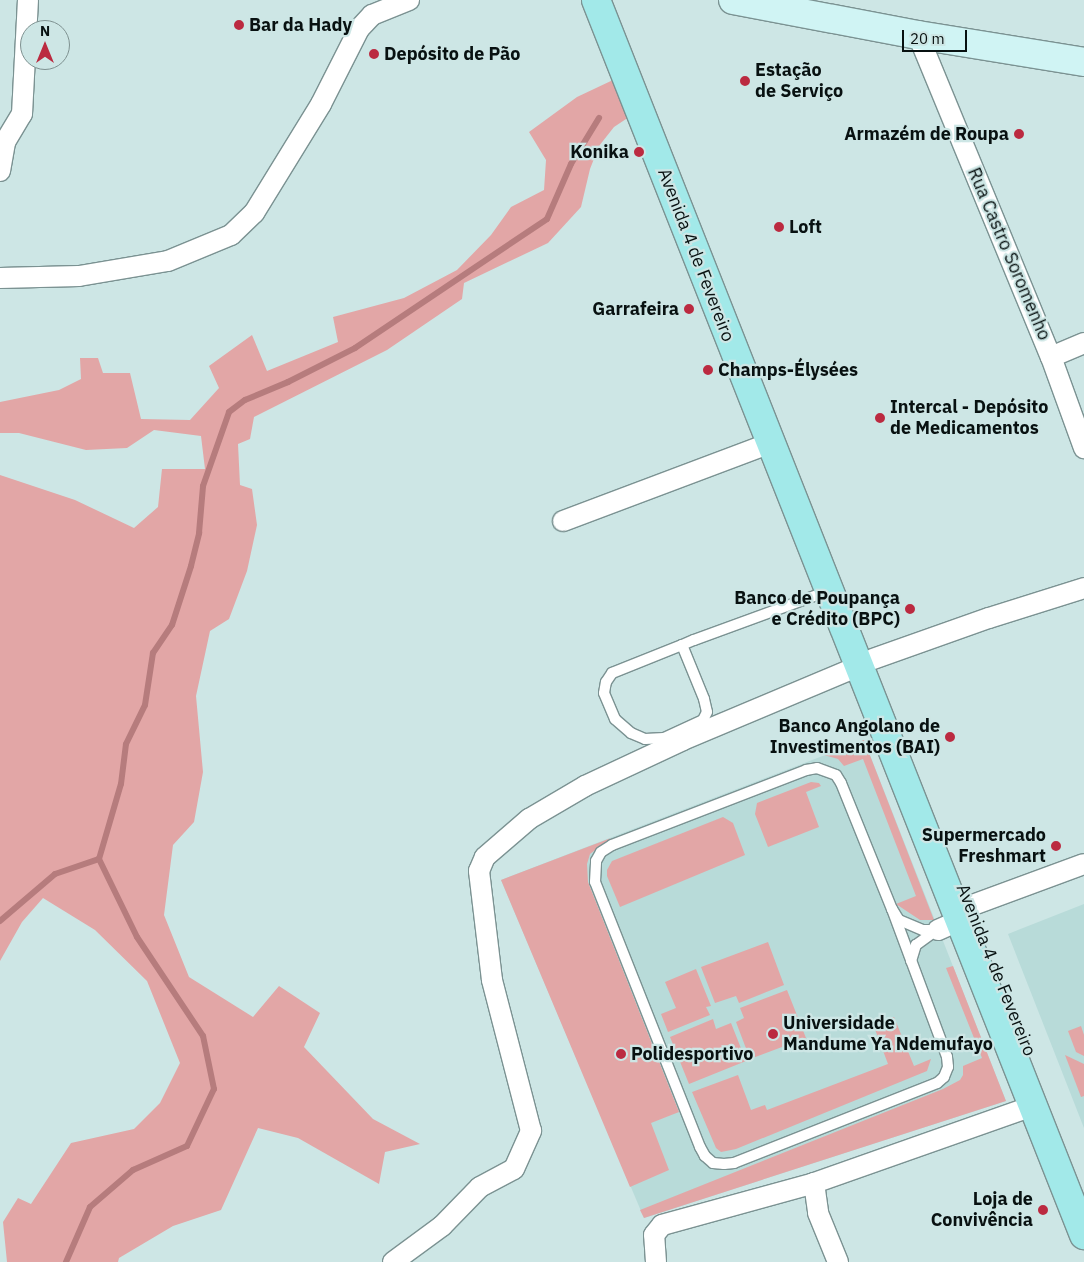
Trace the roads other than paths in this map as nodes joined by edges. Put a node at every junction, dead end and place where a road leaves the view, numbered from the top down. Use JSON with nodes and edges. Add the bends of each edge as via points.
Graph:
{"nodes":[{"id":1,"x":28,"y":0,"type":"edge"},
{"id":2,"x":409,"y":0,"type":"edge"},
{"id":3,"x":596,"y":0,"type":"edge"},
{"id":4,"x":613,"y":0,"type":"edge"},
{"id":5,"x":733,"y":0,"type":"edge"},
{"id":6,"x":918,"y":35,"type":"junction"},
{"id":7,"x":1084,"y":62,"type":"edge"},
{"id":8,"x":0,"y":171,"type":"edge"},
{"id":9,"x":0,"y":278,"type":"edge"},
{"id":10,"x":1084,"y":344,"type":"edge"},
{"id":11,"x":1051,"y":357,"type":"junction"},
{"id":12,"x":770,"y":443,"type":"junction"},
{"id":13,"x":1084,"y":448,"type":"edge"},
{"id":14,"x":563,"y":521,"type":"dead end"},
{"id":15,"x":1084,"y":588,"type":"edge"},
{"id":16,"x":828,"y":590,"type":"junction"},
{"id":17,"x":682,"y":645,"type":"junction"},
{"id":18,"x":866,"y":663,"type":"junction"},
{"id":19,"x":1084,"y":864,"type":"edge"},
{"id":20,"x":892,"y":909,"type":"junction"},
{"id":21,"x":956,"y":919,"type":"junction"},
{"id":22,"x":911,"y":961,"type":"junction"},
{"id":23,"x":1032,"y":1106,"type":"junction"},
{"id":24,"x":814,"y":1183,"type":"junction"},
{"id":25,"x":1084,"y":1187,"type":"edge"},
{"id":26,"x":1084,"y":1235,"type":"edge"},
{"id":27,"x":394,"y":1262,"type":"edge"},
{"id":28,"x":656,"y":1262,"type":"edge"},
{"id":29,"x":838,"y":1262,"type":"edge"}],
"edges":[{"from":1,"to":8,"type":"street","via":[[22,114],[6,142]]},
{"from":2,"to":9,"type":"street","via":[[372,15],[359,29],[321,104],[254,213],[231,235],[168,261],[79,276]]},
{"from":3,"to":12,"type":"main road","name":"Avenida 4 de Fevereiro"},
{"from":4,"to":18,"type":"main road","name":"Avenida 4 de Fevereiro"},
{"from":5,"to":6,"type":"main road"},
{"from":6,"to":7,"type":"main road"},
{"from":6,"to":11,"type":"street","name":"Rua Castro Soromenho"},
{"from":10,"to":11,"type":"street"},
{"from":11,"to":13,"type":"street","name":"Rua Castro Soromenho"},
{"from":12,"to":14,"type":"street"},
{"from":12,"to":16,"type":"main road","name":"Avenida 4 de Fevereiro"},
{"from":15,"to":18,"type":"street","via":[[989,618]]},
{"from":16,"to":17,"type":"lane"},
{"from":16,"to":18,"type":"main road","name":"Avenida 4 de Fevereiro"},
{"from":17,"to":17,"type":"lane","via":[[612,673],[606,682],[604,693],[615,719],[631,733],[645,739],[664,738],[703,720],[707,712],[704,699]]},
{"from":18,"to":21,"type":"main road","name":"Avenida 4 de Fevereiro"},
{"from":18,"to":27,"type":"street","via":[[585,786],[529,818],[485,858],[479,871],[492,980],[531,1131],[514,1169],[480,1187],[442,1226]]},
{"from":19,"to":21,"type":"street"},
{"from":20,"to":21,"type":"lane","via":[[899,920],[922,930]]},
{"from":20,"to":22,"type":"lane"},
{"from":20,"to":22,"type":"lane","via":[[841,782],[836,775],[817,768],[612,845],[601,852],[596,861],[595,882],[700,1146],[713,1163],[734,1163],[937,1083],[944,1077],[947,1057]]},
{"from":21,"to":22,"type":"lane","via":[[916,945]]},
{"from":21,"to":23,"type":"main road","name":"Avenida 4 de Fevereiro"},
{"from":21,"to":25,"type":"main road","name":"Avenida 4 de Fevereiro"},
{"from":23,"to":24,"type":"street"},
{"from":23,"to":26,"type":"main road","name":"Avenida 4 de Fevereiro"},
{"from":24,"to":28,"type":"street","via":[[662,1225],[654,1235]]},
{"from":24,"to":29,"type":"street","via":[[818,1212]]}]}
